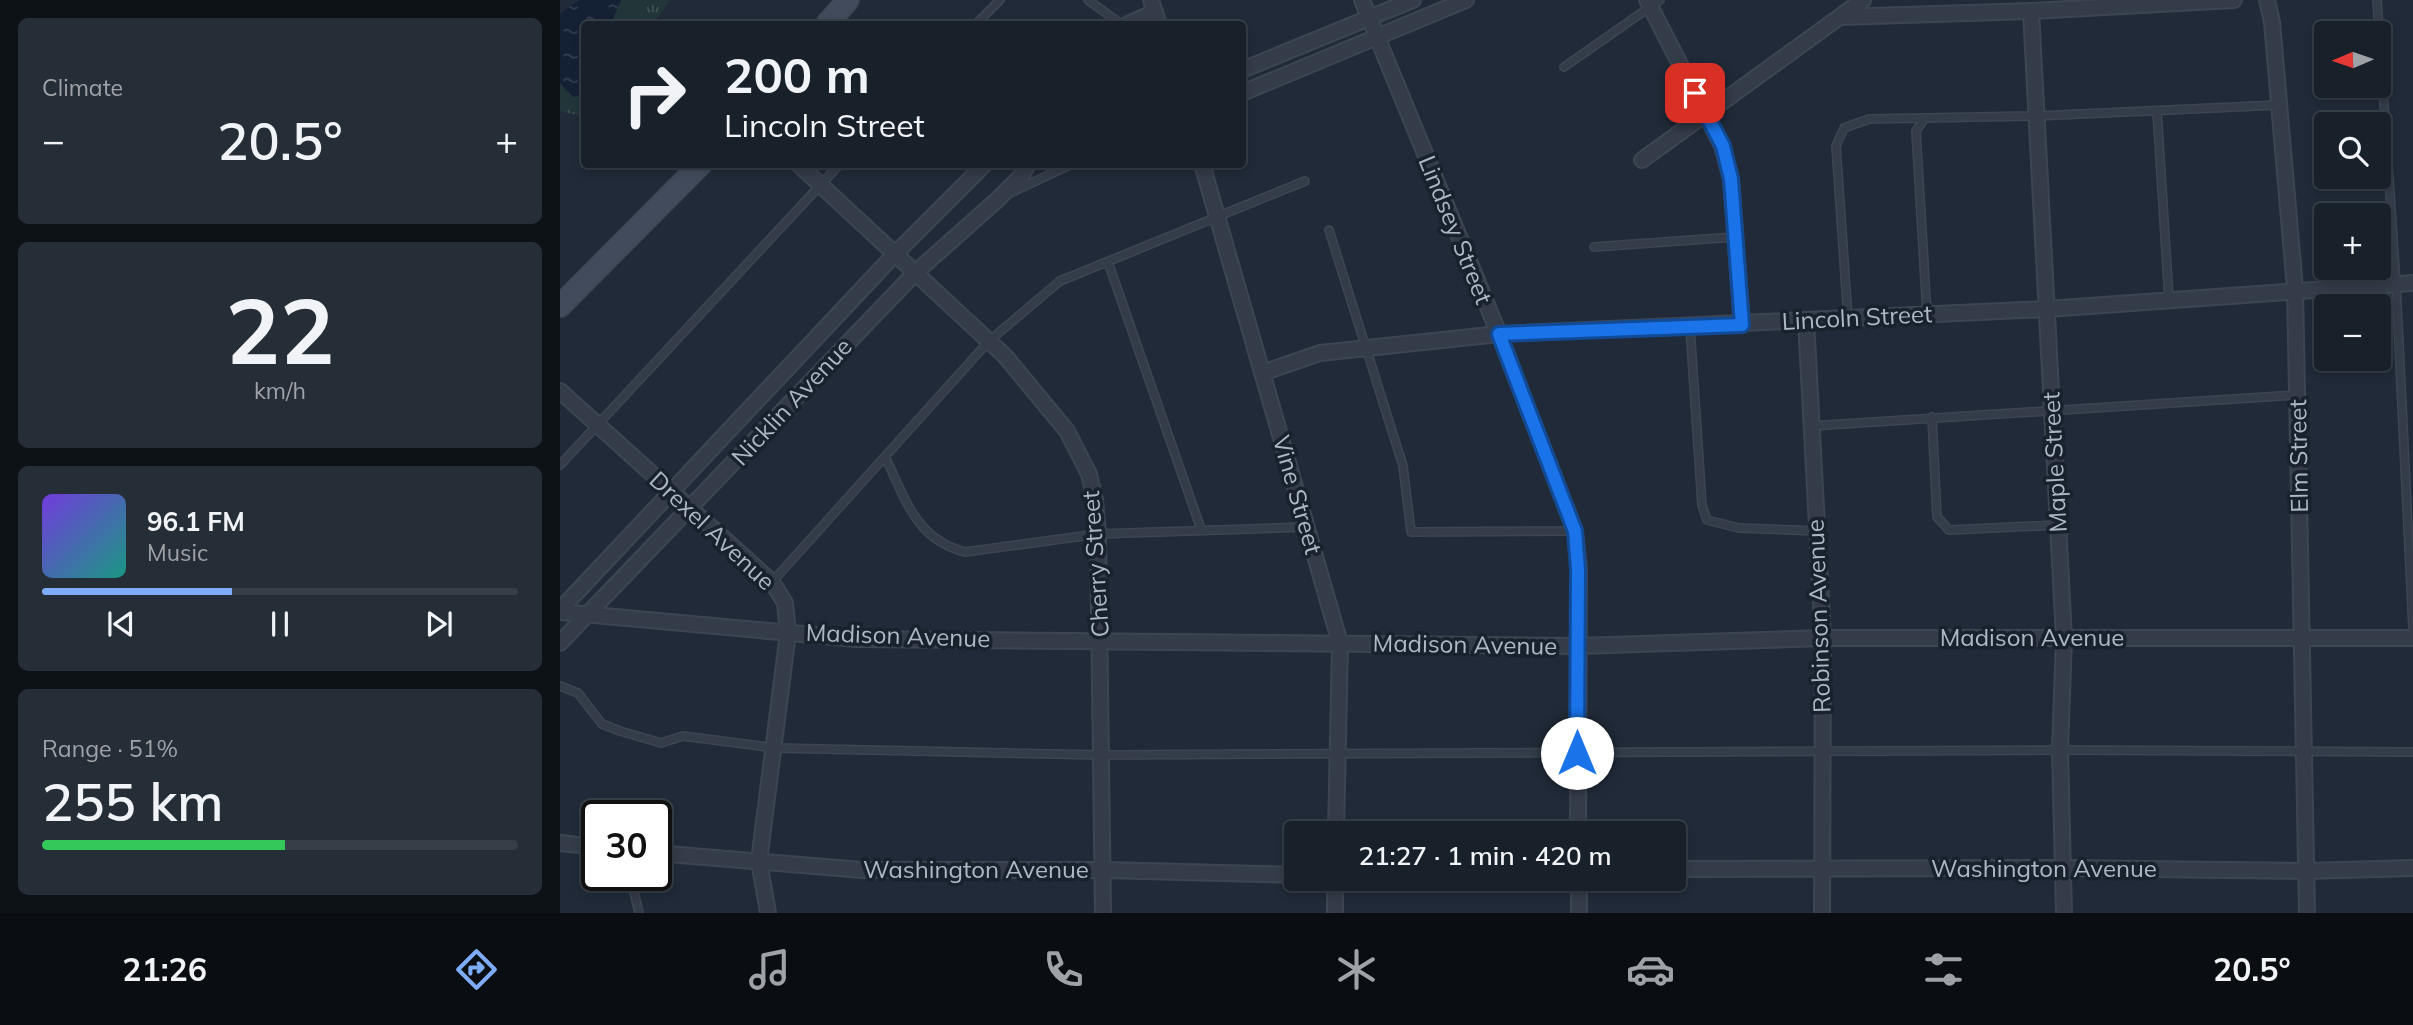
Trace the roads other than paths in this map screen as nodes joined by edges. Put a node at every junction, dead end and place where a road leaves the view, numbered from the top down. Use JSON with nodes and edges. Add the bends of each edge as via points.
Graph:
{"nodes":[{"id":1,"x":848,"y":0,"type":"edge"},
{"id":2,"x":1000,"y":0,"type":"edge"},
{"id":3,"x":1088,"y":0,"type":"edge"},
{"id":4,"x":1362,"y":0,"type":"edge"},
{"id":5,"x":1413,"y":0,"type":"edge"},
{"id":6,"x":1466,"y":0,"type":"edge"},
{"id":7,"x":1863,"y":0,"type":"edge"},
{"id":8,"x":1924,"y":0,"type":"edge"},
{"id":9,"x":2234,"y":0,"type":"edge"},
{"id":10,"x":2267,"y":0,"type":"edge"},
{"id":11,"x":2377,"y":0,"type":"edge"},
{"id":12,"x":1653,"y":2,"type":"edge"},
{"id":13,"x":2090,"y":4,"type":"edge"},
{"id":14,"x":2031,"y":11,"type":"junction"},
{"id":15,"x":1155,"y":12,"type":"edge"},
{"id":16,"x":1946,"y":13,"type":"junction"},
{"id":17,"x":1840,"y":17,"type":"junction"},
{"id":18,"x":1369,"y":20,"type":"junction"},
{"id":19,"x":830,"y":21,"type":"edge"},
{"id":20,"x":979,"y":21,"type":"edge"},
{"id":21,"x":1117,"y":21,"type":"edge"},
{"id":22,"x":1135,"y":21,"type":"edge"},
{"id":23,"x":1377,"y":38,"type":"junction"},
{"id":24,"x":1564,"y":67,"type":"dead end"},
{"id":25,"x":1246,"y":68,"type":"edge"},
{"id":26,"x":1246,"y":91,"type":"edge"},
{"id":27,"x":2279,"y":105,"type":"junction"},
{"id":28,"x":2157,"y":111,"type":"junction"},
{"id":29,"x":1706,"y":114,"type":"junction"},
{"id":30,"x":2037,"y":116,"type":"junction"},
{"id":31,"x":1925,"y":118,"type":"junction"},
{"id":32,"x":1642,"y":160,"type":"dead end"},
{"id":33,"x":697,"y":168,"type":"edge"},
{"id":34,"x":802,"y":168,"type":"edge"},
{"id":35,"x":836,"y":168,"type":"edge"},
{"id":36,"x":981,"y":168,"type":"edge"},
{"id":37,"x":1026,"y":168,"type":"edge"},
{"id":38,"x":1064,"y":168,"type":"edge"},
{"id":39,"x":1203,"y":168,"type":"edge"},
{"id":40,"x":1305,"y":181,"type":"dead end"},
{"id":41,"x":820,"y":185,"type":"junction"},
{"id":42,"x":997,"y":200,"type":"junction"},
{"id":43,"x":1217,"y":218,"type":"junction"},
{"id":44,"x":1329,"y":230,"type":"dead end"},
{"id":45,"x":1735,"y":237,"type":"junction"},
{"id":46,"x":1594,"y":247,"type":"dead end"},
{"id":47,"x":894,"y":255,"type":"junction"},
{"id":48,"x":1108,"y":261,"type":"junction"},
{"id":49,"x":915,"y":273,"type":"junction"},
{"id":50,"x":2413,"y":283,"type":"edge"},
{"id":51,"x":2396,"y":284,"type":"junction"},
{"id":52,"x":2295,"y":289,"type":"junction"},
{"id":53,"x":2169,"y":299,"type":"junction"},
{"id":54,"x":560,"y":306,"type":"edge"},
{"id":55,"x":2048,"y":309,"type":"junction"},
{"id":56,"x":1927,"y":314,"type":"junction"},
{"id":57,"x":1848,"y":318,"type":"junction"},
{"id":58,"x":1806,"y":320,"type":"junction"},
{"id":59,"x":1742,"y":325,"type":"junction"},
{"id":60,"x":1689,"y":327,"type":"junction"},
{"id":61,"x":1499,"y":334,"type":"junction"},
{"id":62,"x":989,"y":341,"type":"junction"},
{"id":63,"x":1366,"y":346,"type":"junction"},
{"id":64,"x":1262,"y":373,"type":"junction"},
{"id":65,"x":560,"y":391,"type":"edge"},
{"id":66,"x":2298,"y":395,"type":"junction"},
{"id":67,"x":2052,"y":408,"type":"junction"},
{"id":68,"x":1931,"y":417,"type":"junction"},
{"id":69,"x":598,"y":426,"type":"junction"},
{"id":70,"x":1811,"y":426,"type":"junction"},
{"id":71,"x":885,"y":457,"type":"junction"},
{"id":72,"x":560,"y":466,"type":"edge"},
{"id":73,"x":672,"y":493,"type":"junction"},
{"id":74,"x":691,"y":509,"type":"junction"},
{"id":75,"x":2058,"y":525,"type":"junction"},
{"id":76,"x":1306,"y":527,"type":"junction"},
{"id":77,"x":1201,"y":529,"type":"junction"},
{"id":78,"x":1575,"y":531,"type":"junction"},
{"id":79,"x":1817,"y":531,"type":"junction"},
{"id":80,"x":1098,"y":534,"type":"junction"},
{"id":81,"x":772,"y":582,"type":"junction"},
{"id":82,"x":560,"y":611,"type":"edge"},
{"id":83,"x":585,"y":616,"type":"junction"},
{"id":84,"x":2413,"y":629,"type":"edge"},
{"id":85,"x":788,"y":633,"type":"junction"},
{"id":86,"x":1823,"y":638,"type":"junction"},
{"id":87,"x":2413,"y":638,"type":"edge"},
{"id":88,"x":2064,"y":639,"type":"junction"},
{"id":89,"x":2303,"y":639,"type":"junction"},
{"id":90,"x":1101,"y":640,"type":"junction"},
{"id":91,"x":560,"y":643,"type":"edge"},
{"id":92,"x":1340,"y":643,"type":"junction"},
{"id":93,"x":1578,"y":646,"type":"junction"},
{"id":94,"x":560,"y":686,"type":"edge"},
{"id":95,"x":775,"y":748,"type":"junction"},
{"id":96,"x":2060,"y":750,"type":"junction"},
{"id":97,"x":1337,"y":751,"type":"junction"},
{"id":98,"x":1822,"y":751,"type":"junction"},
{"id":99,"x":2413,"y":752,"type":"edge"},
{"id":100,"x":1577,"y":753,"type":"junction"},
{"id":101,"x":2305,"y":753,"type":"junction"},
{"id":102,"x":1102,"y":755,"type":"junction"},
{"id":103,"x":1335,"y":821,"type":"edge"},
{"id":104,"x":1578,"y":821,"type":"edge"},
{"id":105,"x":560,"y":843,"type":"edge"},
{"id":106,"x":581,"y":845,"type":"edge"},
{"id":107,"x":672,"y":854,"type":"edge"},
{"id":108,"x":759,"y":862,"type":"junction"},
{"id":109,"x":2064,"y":868,"type":"junction"},
{"id":110,"x":1686,"y":869,"type":"edge"},
{"id":111,"x":1821,"y":869,"type":"junction"},
{"id":112,"x":2413,"y":869,"type":"edge"},
{"id":113,"x":1104,"y":870,"type":"junction"},
{"id":114,"x":2307,"y":871,"type":"junction"},
{"id":115,"x":1284,"y":875,"type":"edge"},
{"id":116,"x":634,"y":891,"type":"edge"},
{"id":117,"x":1335,"y":891,"type":"edge"},
{"id":118,"x":1579,"y":891,"type":"edge"},
{"id":119,"x":639,"y":913,"type":"edge"},
{"id":120,"x":768,"y":913,"type":"edge"},
{"id":121,"x":1103,"y":913,"type":"edge"},
{"id":122,"x":1335,"y":913,"type":"edge"},
{"id":123,"x":1578,"y":913,"type":"edge"},
{"id":124,"x":1822,"y":913,"type":"edge"},
{"id":125,"x":2064,"y":913,"type":"edge"},
{"id":126,"x":2307,"y":913,"type":"edge"}],
"edges":[{"from":1,"to":19,"type":"main road"},
{"from":2,"to":20,"type":"lane"},
{"from":3,"to":21,"type":"lane"},
{"from":4,"to":18,"type":"street","name":"Lindsey Street"},
{"from":5,"to":18,"type":"street"},
{"from":6,"to":23,"type":"street"},
{"from":7,"to":17,"type":"street"},
{"from":8,"to":16,"type":"street"},
{"from":9,"to":13,"type":"street"},
{"from":10,"to":27,"type":"street","name":"Elm Street"},
{"from":11,"to":51,"type":"lane"},
{"from":12,"to":24,"type":"lane"},
{"from":12,"to":29,"type":"street"},
{"from":13,"to":14,"type":"street"},
{"from":14,"to":16,"type":"street"},
{"from":14,"to":30,"type":"street","name":"Maple Street"},
{"from":15,"to":22,"type":"street"},
{"from":16,"to":17,"type":"street"},
{"from":17,"to":29,"type":"street"},
{"from":18,"to":23,"type":"street","name":"Lindsey Street"},
{"from":18,"to":25,"type":"street"},
{"from":23,"to":26,"type":"street"},
{"from":23,"to":61,"type":"street","name":"Lindsey Street"},
{"from":27,"to":28,"type":"lane"},
{"from":27,"to":52,"type":"street","name":"Elm Street"},
{"from":28,"to":30,"type":"lane"},
{"from":28,"to":53,"type":"lane"},
{"from":29,"to":32,"type":"street"},
{"from":29,"to":45,"type":"street","via":[[1723,146],[1731,179]]},
{"from":30,"to":31,"type":"lane"},
{"from":30,"to":55,"type":"street","name":"Maple Street"},
{"from":31,"to":56,"type":"lane","via":[[1916,131]]},
{"from":31,"to":57,"type":"lane","via":[[1869,119],[1844,128],[1836,146]]},
{"from":33,"to":54,"type":"main road"},
{"from":34,"to":41,"type":"street","name":"Cherry Street"},
{"from":35,"to":41,"type":"lane"},
{"from":36,"to":47,"type":"street","name":"Nicklin Avenue"},
{"from":37,"to":42,"type":"street","name":"Nicklin Avenue"},
{"from":38,"to":42,"type":"lane"},
{"from":39,"to":43,"type":"street","name":"Vine Street"},
{"from":40,"to":43,"type":"lane"},
{"from":41,"to":47,"type":"street","name":"Cherry Street"},
{"from":41,"to":69,"type":"lane"},
{"from":42,"to":49,"type":"street","name":"Nicklin Avenue"},
{"from":43,"to":48,"type":"lane"},
{"from":43,"to":64,"type":"street","name":"Vine Street"},
{"from":44,"to":63,"type":"lane"},
{"from":45,"to":46,"type":"lane"},
{"from":45,"to":59,"type":"street"},
{"from":47,"to":49,"type":"street","name":"Cherry Street"},
{"from":47,"to":73,"type":"street","name":"Nicklin Avenue"},
{"from":48,"to":62,"type":"lane","via":[[1060,281]]},
{"from":48,"to":77,"type":"lane"},
{"from":49,"to":62,"type":"street","name":"Cherry Street"},
{"from":49,"to":74,"type":"street","name":"Nicklin Avenue"},
{"from":50,"to":51,"type":"street","name":"Lincoln Street"},
{"from":51,"to":52,"type":"street","name":"Lincoln Street"},
{"from":51,"to":84,"type":"lane"},
{"from":52,"to":53,"type":"street","name":"Lincoln Street"},
{"from":52,"to":66,"type":"street","name":"Elm Street"},
{"from":53,"to":55,"type":"street","name":"Lincoln Street"},
{"from":55,"to":56,"type":"street","name":"Lincoln Street"},
{"from":55,"to":67,"type":"street","name":"Maple Street"},
{"from":56,"to":57,"type":"street","name":"Lincoln Street"},
{"from":57,"to":58,"type":"street","name":"Lincoln Street"},
{"from":58,"to":59,"type":"street","name":"Lincoln Street"},
{"from":58,"to":70,"type":"street","name":"Robinson Avenue"},
{"from":59,"to":60,"type":"street","name":"Lincoln Street"},
{"from":60,"to":61,"type":"street","name":"Lincoln Street"},
{"from":60,"to":79,"type":"lane","via":[[1702,505],[1707,520],[1739,528]]},
{"from":61,"to":63,"type":"street","name":"Lincoln Street"},
{"from":61,"to":78,"type":"street","name":"Lindsey Street"},
{"from":62,"to":71,"type":"lane"},
{"from":62,"to":80,"type":"street","name":"Cherry Street","via":[[1066,431],[1089,474]]},
{"from":63,"to":64,"type":"street","name":"Lincoln Street","via":[[1320,353]]},
{"from":63,"to":78,"type":"lane","via":[[1403,466],[1410,532]]},
{"from":64,"to":76,"type":"street","name":"Vine Street"},
{"from":65,"to":69,"type":"street","name":"Drexel Avenue"},
{"from":66,"to":67,"type":"lane"},
{"from":66,"to":89,"type":"street","name":"Elm Street"},
{"from":67,"to":68,"type":"lane"},
{"from":67,"to":75,"type":"street","name":"Maple Street"},
{"from":68,"to":70,"type":"lane"},
{"from":68,"to":75,"type":"lane","via":[[1937,517],[1950,530]]},
{"from":69,"to":72,"type":"lane"},
{"from":69,"to":73,"type":"street","name":"Drexel Avenue"},
{"from":70,"to":79,"type":"street","name":"Robinson Avenue"},
{"from":71,"to":80,"type":"lane","via":[[922,529],[944,547],[965,552]]},
{"from":71,"to":81,"type":"lane"},
{"from":73,"to":74,"type":"street","name":"Drexel Avenue"},
{"from":73,"to":82,"type":"street","name":"Nicklin Avenue"},
{"from":74,"to":81,"type":"street","name":"Drexel Avenue"},
{"from":74,"to":83,"type":"street","name":"Nicklin Avenue"},
{"from":75,"to":88,"type":"street","name":"Maple Street"},
{"from":76,"to":77,"type":"lane"},
{"from":76,"to":92,"type":"street","name":"Vine Street"},
{"from":77,"to":80,"type":"lane"},
{"from":78,"to":93,"type":"street","name":"Lindsey Street"},
{"from":79,"to":86,"type":"street","name":"Robinson Avenue"},
{"from":80,"to":90,"type":"street","name":"Cherry Street"},
{"from":81,"to":85,"type":"street","name":"Drexel Avenue","via":[[785,603]]},
{"from":82,"to":83,"type":"street","name":"Madison Avenue"},
{"from":83,"to":85,"type":"street","name":"Madison Avenue"},
{"from":83,"to":91,"type":"street","name":"Nicklin Avenue"},
{"from":85,"to":90,"type":"street","name":"Madison Avenue","via":[[857,639]]},
{"from":85,"to":95,"type":"street","name":"Drexel Avenue"},
{"from":86,"to":88,"type":"street","name":"Madison Avenue"},
{"from":86,"to":93,"type":"street","name":"Madison Avenue"},
{"from":86,"to":98,"type":"street","name":"Robinson Avenue"},
{"from":87,"to":89,"type":"street","name":"Madison Avenue"},
{"from":88,"to":89,"type":"street","name":"Madison Avenue"},
{"from":88,"to":96,"type":"street","name":"Maple Street"},
{"from":89,"to":101,"type":"street","name":"Elm Street"},
{"from":90,"to":92,"type":"street","name":"Madison Avenue"},
{"from":90,"to":102,"type":"street","name":"Cherry Street"},
{"from":92,"to":93,"type":"street","name":"Madison Avenue"},
{"from":92,"to":97,"type":"street","name":"Vine Street"},
{"from":93,"to":100,"type":"street","name":"Lindsey Street"},
{"from":94,"to":95,"type":"lane","via":[[578,693],[602,724],[661,743],[683,736]]},
{"from":95,"to":102,"type":"lane"},
{"from":95,"to":108,"type":"street","name":"Drexel Avenue"},
{"from":96,"to":98,"type":"lane"},
{"from":96,"to":101,"type":"lane"},
{"from":96,"to":109,"type":"street","name":"Maple Street"},
{"from":97,"to":100,"type":"lane"},
{"from":97,"to":102,"type":"lane"},
{"from":97,"to":103,"type":"street","name":"Vine Street"},
{"from":98,"to":100,"type":"lane"},
{"from":98,"to":111,"type":"street","name":"Robinson Avenue"},
{"from":99,"to":101,"type":"lane"},
{"from":100,"to":104,"type":"street","name":"Lindsey Street"},
{"from":101,"to":114,"type":"street","name":"Elm Street"},
{"from":102,"to":113,"type":"street","name":"Cherry Street"},
{"from":105,"to":106,"type":"street"},
{"from":107,"to":108,"type":"street","name":"Washington Avenue"},
{"from":108,"to":113,"type":"street","name":"Washington Avenue","via":[[862,870]]},
{"from":108,"to":120,"type":"street","name":"Drexel Avenue"},
{"from":109,"to":111,"type":"street","name":"Washington Avenue"},
{"from":109,"to":114,"type":"street","name":"Washington Avenue"},
{"from":109,"to":125,"type":"street","name":"Maple Street"},
{"from":110,"to":111,"type":"street","name":"Washington Avenue"},
{"from":111,"to":124,"type":"street","name":"Robinson Avenue"},
{"from":112,"to":114,"type":"street","name":"Washington Avenue"},
{"from":113,"to":115,"type":"street","name":"Washington Avenue"},
{"from":113,"to":121,"type":"street","name":"Cherry Street"},
{"from":114,"to":126,"type":"street","name":"Elm Street"},
{"from":116,"to":119,"type":"lane"},
{"from":117,"to":122,"type":"street"},
{"from":118,"to":123,"type":"street"}]}
